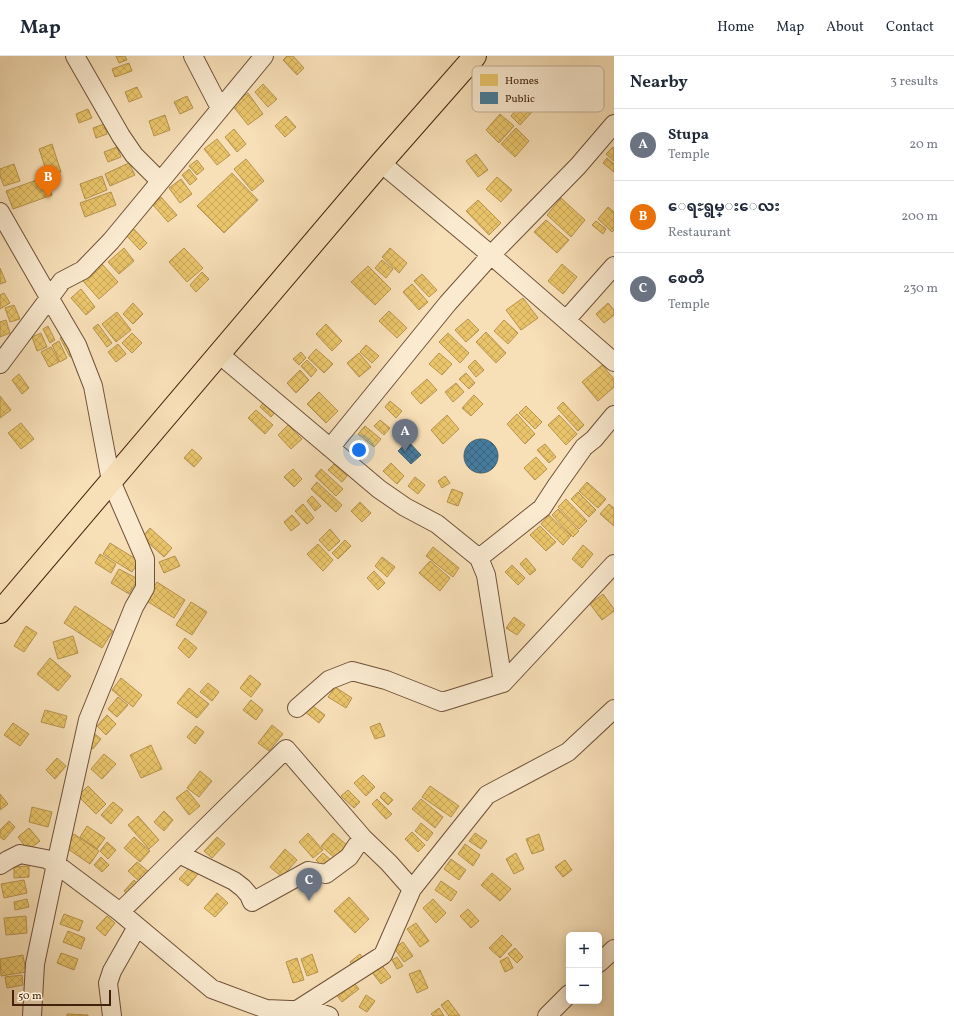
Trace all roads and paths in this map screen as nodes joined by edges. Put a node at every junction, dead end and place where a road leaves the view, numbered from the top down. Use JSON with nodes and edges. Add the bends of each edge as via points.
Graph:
{"nodes":[{"id":1,"x":75,"y":56,"type":"edge"},
{"id":2,"x":193,"y":56,"type":"edge"},
{"id":3,"x":264,"y":56,"type":"edge"},
{"id":4,"x":475,"y":56,"type":"edge"},
{"id":5,"x":220,"y":108,"type":"junction"},
{"id":6,"x":614,"y":124,"type":"edge"},
{"id":7,"x":381,"y":163,"type":"junction"},
{"id":8,"x":160,"y":180,"type":"junction"},
{"id":9,"x":0,"y":212,"type":"edge"},
{"id":10,"x":491,"y":255,"type":"junction"},
{"id":11,"x":614,"y":266,"type":"edge"},
{"id":12,"x":50,"y":299,"type":"junction"},
{"id":13,"x":566,"y":320,"type":"junction"},
{"id":14,"x":219,"y":354,"type":"junction"},
{"id":15,"x":614,"y":362,"type":"edge"},
{"id":16,"x":0,"y":364,"type":"edge"},
{"id":17,"x":614,"y":415,"type":"edge"},
{"id":18,"x":330,"y":448,"type":"junction"},
{"id":19,"x":111,"y":481,"type":"junction"},
{"id":20,"x":479,"y":558,"type":"junction"},
{"id":21,"x":614,"y":564,"type":"edge"},
{"id":22,"x":0,"y":612,"type":"edge"},
{"id":23,"x":503,"y":683,"type":"junction"},
{"id":24,"x":297,"y":708,"type":"dead end"},
{"id":25,"x":614,"y":710,"type":"edge"},
{"id":26,"x":363,"y":838,"type":"junction"},
{"id":27,"x":180,"y":854,"type":"junction"},
{"id":28,"x":56,"y":864,"type":"junction"},
{"id":29,"x":0,"y":865,"type":"edge"},
{"id":30,"x":412,"y":889,"type":"junction"},
{"id":31,"x":120,"y":912,"type":"junction"},
{"id":32,"x":137,"y":927,"type":"junction"},
{"id":33,"x":614,"y":949,"type":"edge"},
{"id":34,"x":602,"y":960,"type":"edge"},
{"id":35,"x":566,"y":997,"type":"edge"},
{"id":36,"x":297,"y":1010,"type":"junction"},
{"id":37,"x":263,"y":1012,"type":"edge"},
{"id":38,"x":32,"y":1016,"type":"edge"},
{"id":39,"x":112,"y":1016,"type":"edge"},
{"id":40,"x":329,"y":1016,"type":"edge"},
{"id":41,"x":548,"y":1016,"type":"edge"}],
"edges":[{"from":1,"to":8,"type":"street","via":[[134,156]]},
{"from":2,"to":5,"type":"street"},
{"from":3,"to":5,"type":"street"},
{"from":4,"to":7,"type":"main road"},
{"from":5,"to":8,"type":"street"},
{"from":6,"to":10,"type":"street","via":[[578,166]]},
{"from":7,"to":10,"type":"street"},
{"from":7,"to":14,"type":"main road"},
{"from":8,"to":12,"type":"street","via":[[110,241],[83,270],[62,281]]},
{"from":9,"to":12,"type":"street"},
{"from":10,"to":13,"type":"street"},
{"from":10,"to":18,"type":"street","via":[[448,303]]},
{"from":11,"to":13,"type":"street"},
{"from":12,"to":16,"type":"street"},
{"from":12,"to":19,"type":"street","via":[[77,345],[93,386]]},
{"from":13,"to":15,"type":"street"},
{"from":14,"to":18,"type":"street"},
{"from":14,"to":19,"type":"main road"},
{"from":17,"to":20,"type":"street","via":[[584,447],[542,508]]},
{"from":18,"to":20,"type":"street","via":[[380,489],[405,507],[436,524]]},
{"from":19,"to":22,"type":"main road"},
{"from":19,"to":28,"type":"street","via":[[145,559],[145,588],[134,607],[88,720]]},
{"from":20,"to":23,"type":"street","via":[[486,574]]},
{"from":21,"to":23,"type":"street"},
{"from":23,"to":24,"type":"street","via":[[442,702],[386,680],[352,671],[329,680]]},
{"from":25,"to":30,"type":"street","via":[[568,752],[487,795]]},
{"from":26,"to":27,"type":"street","via":[[349,857],[326,874],[308,871],[252,902],[243,888],[234,881]]},
{"from":26,"to":27,"type":"street","via":[[286,749]]},
{"from":26,"to":30,"type":"street"},
{"from":27,"to":31,"type":"street"},
{"from":28,"to":29,"type":"street","via":[[20,854]]},
{"from":28,"to":31,"type":"street"},
{"from":28,"to":38,"type":"street","via":[[35,964]]},
{"from":30,"to":36,"type":"street","via":[[383,955]]},
{"from":31,"to":32,"type":"street"},
{"from":32,"to":37,"type":"street","via":[[212,990]]},
{"from":32,"to":39,"type":"street","via":[[108,983]]},
{"from":33,"to":34,"type":"street"},
{"from":35,"to":41,"type":"street"},
{"from":36,"to":37,"type":"street"},
{"from":36,"to":40,"type":"street","via":[[314,1011]]}]}
